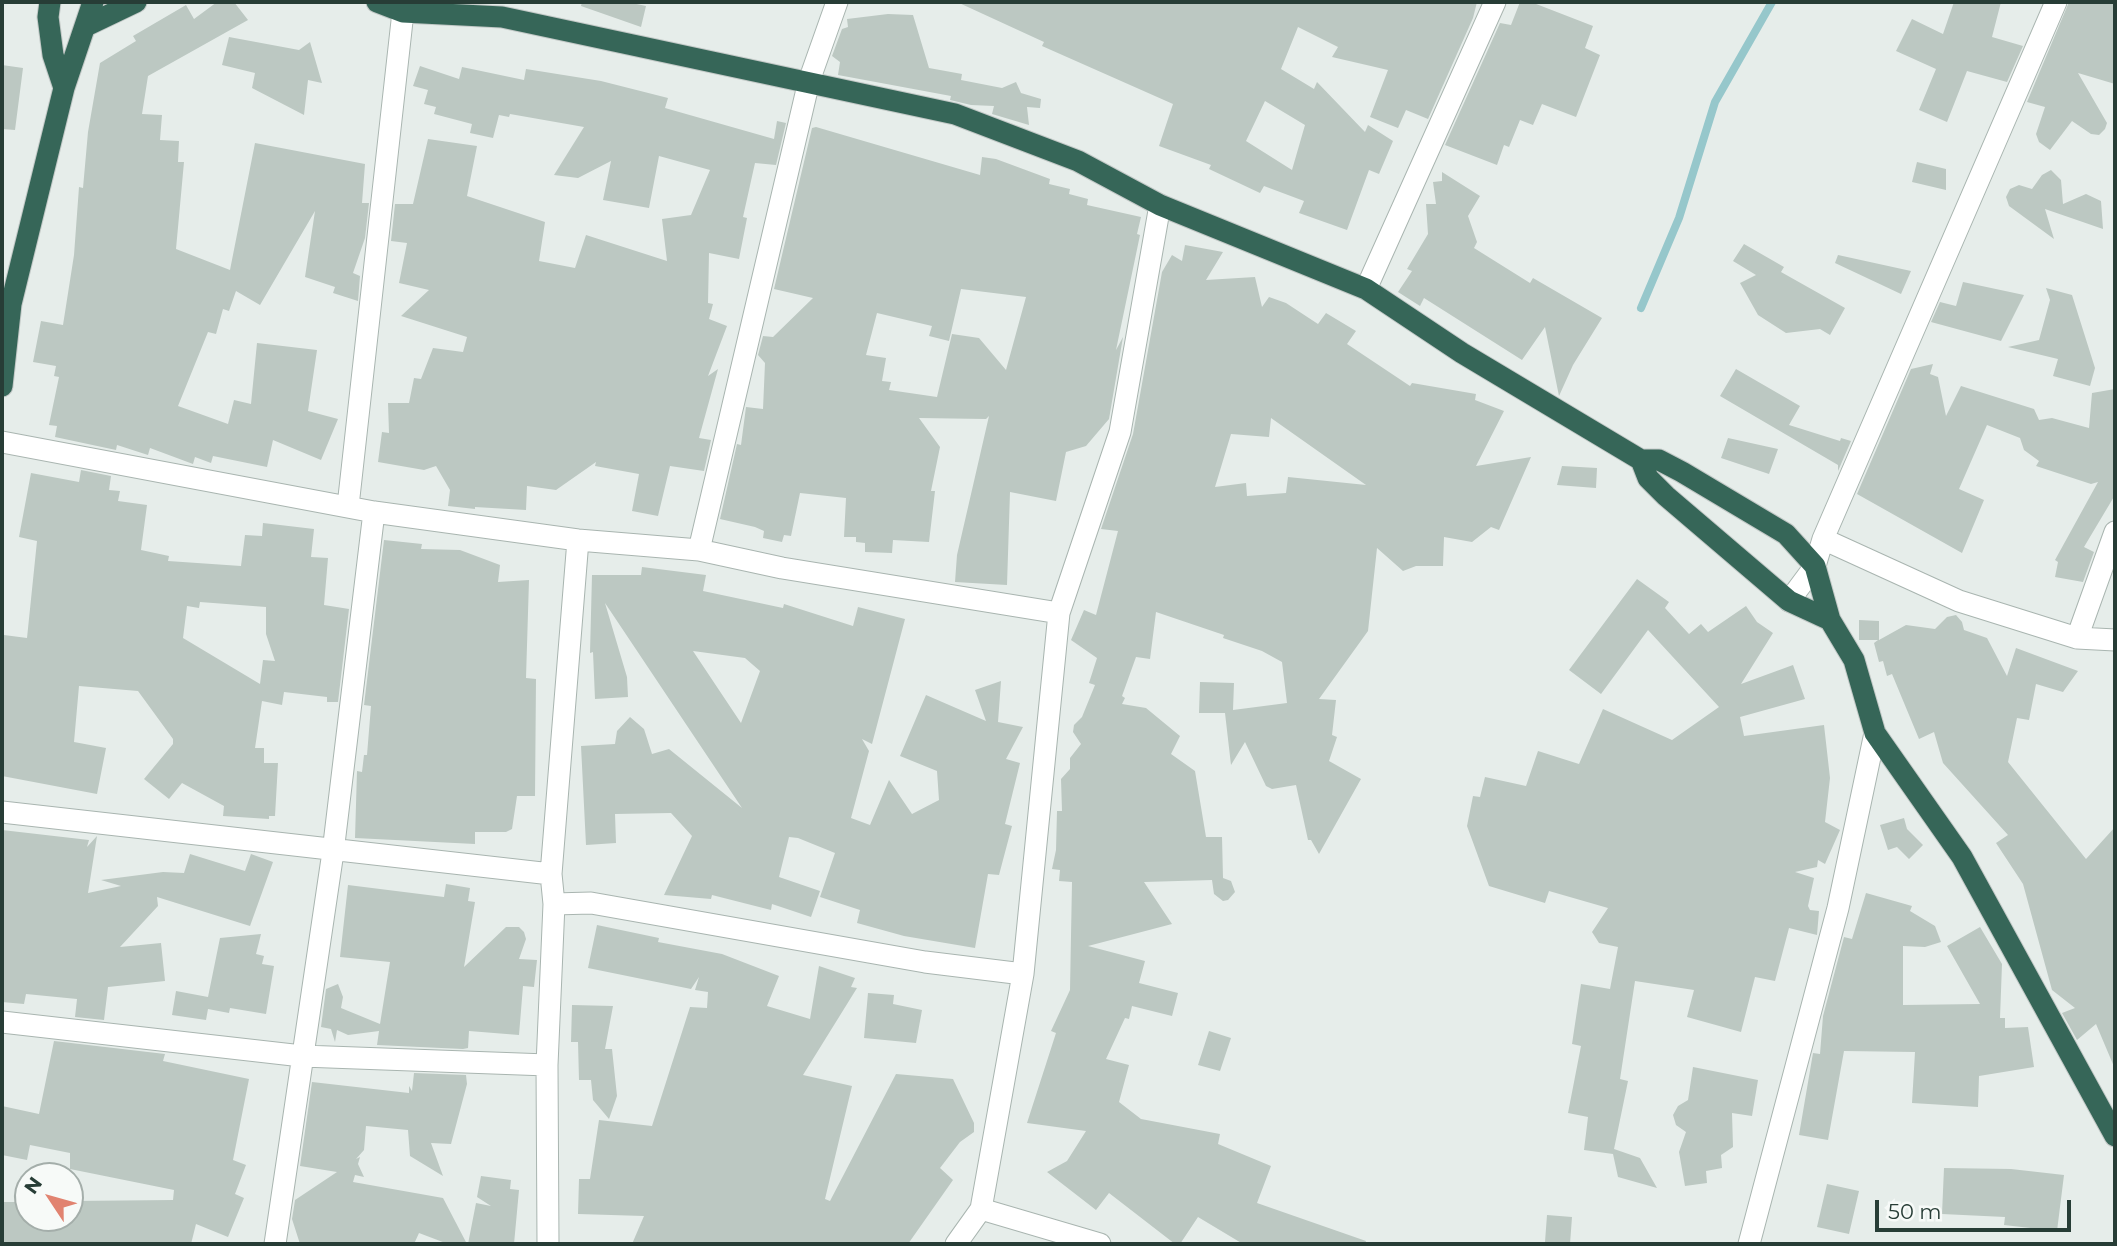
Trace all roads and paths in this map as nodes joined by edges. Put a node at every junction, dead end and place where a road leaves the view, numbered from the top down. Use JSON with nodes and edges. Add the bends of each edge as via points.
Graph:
{"nodes":[{"id":1,"x":93,"y":2,"type":"edge"},
{"id":2,"x":136,"y":2,"type":"edge"},
{"id":3,"x":377,"y":2,"type":"edge"},
{"id":4,"x":837,"y":2,"type":"edge"},
{"id":5,"x":1495,"y":2,"type":"edge"},
{"id":6,"x":2056,"y":2,"type":"edge"},
{"id":7,"x":46,"y":7,"type":"edge"},
{"id":8,"x":403,"y":12,"type":"junction"},
{"id":9,"x":88,"y":25,"type":"junction"},
{"id":10,"x":809,"y":81,"type":"junction"},
{"id":11,"x":64,"y":88,"type":"junction"},
{"id":12,"x":1160,"y":205,"type":"junction"},
{"id":13,"x":1366,"y":289,"type":"junction"},
{"id":14,"x":6,"y":303,"type":"edge"},
{"id":15,"x":2,"y":386,"type":"edge"},
{"id":16,"x":2,"y":442,"type":"edge"},
{"id":17,"x":1641,"y":460,"type":"junction"},
{"id":18,"x":348,"y":506,"type":"junction"},
{"id":19,"x":374,"y":512,"type":"junction"},
{"id":20,"x":2115,"y":532,"type":"edge"},
{"id":21,"x":1823,"y":538,"type":"junction"},
{"id":22,"x":578,"y":540,"type":"junction"},
{"id":23,"x":699,"y":550,"type":"junction"},
{"id":24,"x":1815,"y":566,"type":"junction"},
{"id":25,"x":1789,"y":601,"type":"junction"},
{"id":26,"x":1059,"y":613,"type":"junction"},
{"id":27,"x":1830,"y":621,"type":"junction"},
{"id":28,"x":2077,"y":638,"type":"junction"},
{"id":29,"x":2115,"y":640,"type":"edge"},
{"id":30,"x":1875,"y":733,"type":"junction"},
{"id":31,"x":2,"y":812,"type":"edge"},
{"id":32,"x":333,"y":852,"type":"junction"},
{"id":33,"x":551,"y":874,"type":"junction"},
{"id":34,"x":554,"y":904,"type":"junction"},
{"id":35,"x":1023,"y":974,"type":"junction"},
{"id":36,"x":2,"y":1022,"type":"edge"},
{"id":37,"x":302,"y":1056,"type":"junction"},
{"id":38,"x":547,"y":1065,"type":"junction"},
{"id":39,"x":2115,"y":1136,"type":"edge"},
{"id":40,"x":981,"y":1209,"type":"junction"},
{"id":41,"x":275,"y":1244,"type":"edge"},
{"id":42,"x":548,"y":1244,"type":"edge"},
{"id":43,"x":956,"y":1244,"type":"edge"},
{"id":44,"x":1100,"y":1244,"type":"edge"},
{"id":45,"x":1749,"y":1244,"type":"edge"}],
"edges":[{"from":1,"to":9,"type":"highway"},
{"from":2,"to":9,"type":"highway"},
{"from":3,"to":8,"type":"highway"},
{"from":4,"to":10,"type":"street"},
{"from":5,"to":13,"type":"street"},
{"from":6,"to":21,"type":"street"},
{"from":7,"to":11,"type":"highway","via":[[53,55]]},
{"from":8,"to":10,"type":"highway","via":[[502,18]]},
{"from":8,"to":18,"type":"street"},
{"from":9,"to":11,"type":"highway"},
{"from":10,"to":12,"type":"highway","via":[[955,114],[1078,161]]},
{"from":10,"to":23,"type":"street"},
{"from":11,"to":14,"type":"highway"},
{"from":12,"to":13,"type":"highway"},
{"from":12,"to":26,"type":"street","via":[[1120,432]]},
{"from":13,"to":17,"type":"highway","via":[[1462,353]]},
{"from":14,"to":15,"type":"highway"},
{"from":16,"to":18,"type":"street"},
{"from":17,"to":24,"type":"highway","via":[[1659,460],[1786,534]]},
{"from":17,"to":25,"type":"highway","via":[[1648,478],[1666,496]]},
{"from":18,"to":19,"type":"street"},
{"from":19,"to":22,"type":"street"},
{"from":19,"to":32,"type":"street"},
{"from":20,"to":28,"type":"street"},
{"from":21,"to":24,"type":"street"},
{"from":21,"to":28,"type":"street","via":[[1959,601]]},
{"from":22,"to":23,"type":"street"},
{"from":22,"to":33,"type":"street"},
{"from":23,"to":26,"type":"street"},
{"from":24,"to":25,"type":"street"},
{"from":24,"to":27,"type":"highway"},
{"from":25,"to":27,"type":"highway"},
{"from":26,"to":35,"type":"street"},
{"from":27,"to":30,"type":"highway","via":[[1854,660]]},
{"from":28,"to":29,"type":"street"},
{"from":30,"to":39,"type":"highway","via":[[1962,857]]},
{"from":30,"to":45,"type":"street","via":[[1838,908]]},
{"from":31,"to":32,"type":"street"},
{"from":32,"to":33,"type":"street"},
{"from":32,"to":37,"type":"street"},
{"from":33,"to":34,"type":"street"},
{"from":34,"to":35,"type":"street","via":[[591,903],[925,962]]},
{"from":34,"to":38,"type":"street"},
{"from":35,"to":40,"type":"street"},
{"from":36,"to":37,"type":"street"},
{"from":37,"to":38,"type":"street"},
{"from":37,"to":41,"type":"street"},
{"from":38,"to":42,"type":"street"},
{"from":40,"to":43,"type":"street"},
{"from":40,"to":44,"type":"street"}]}
